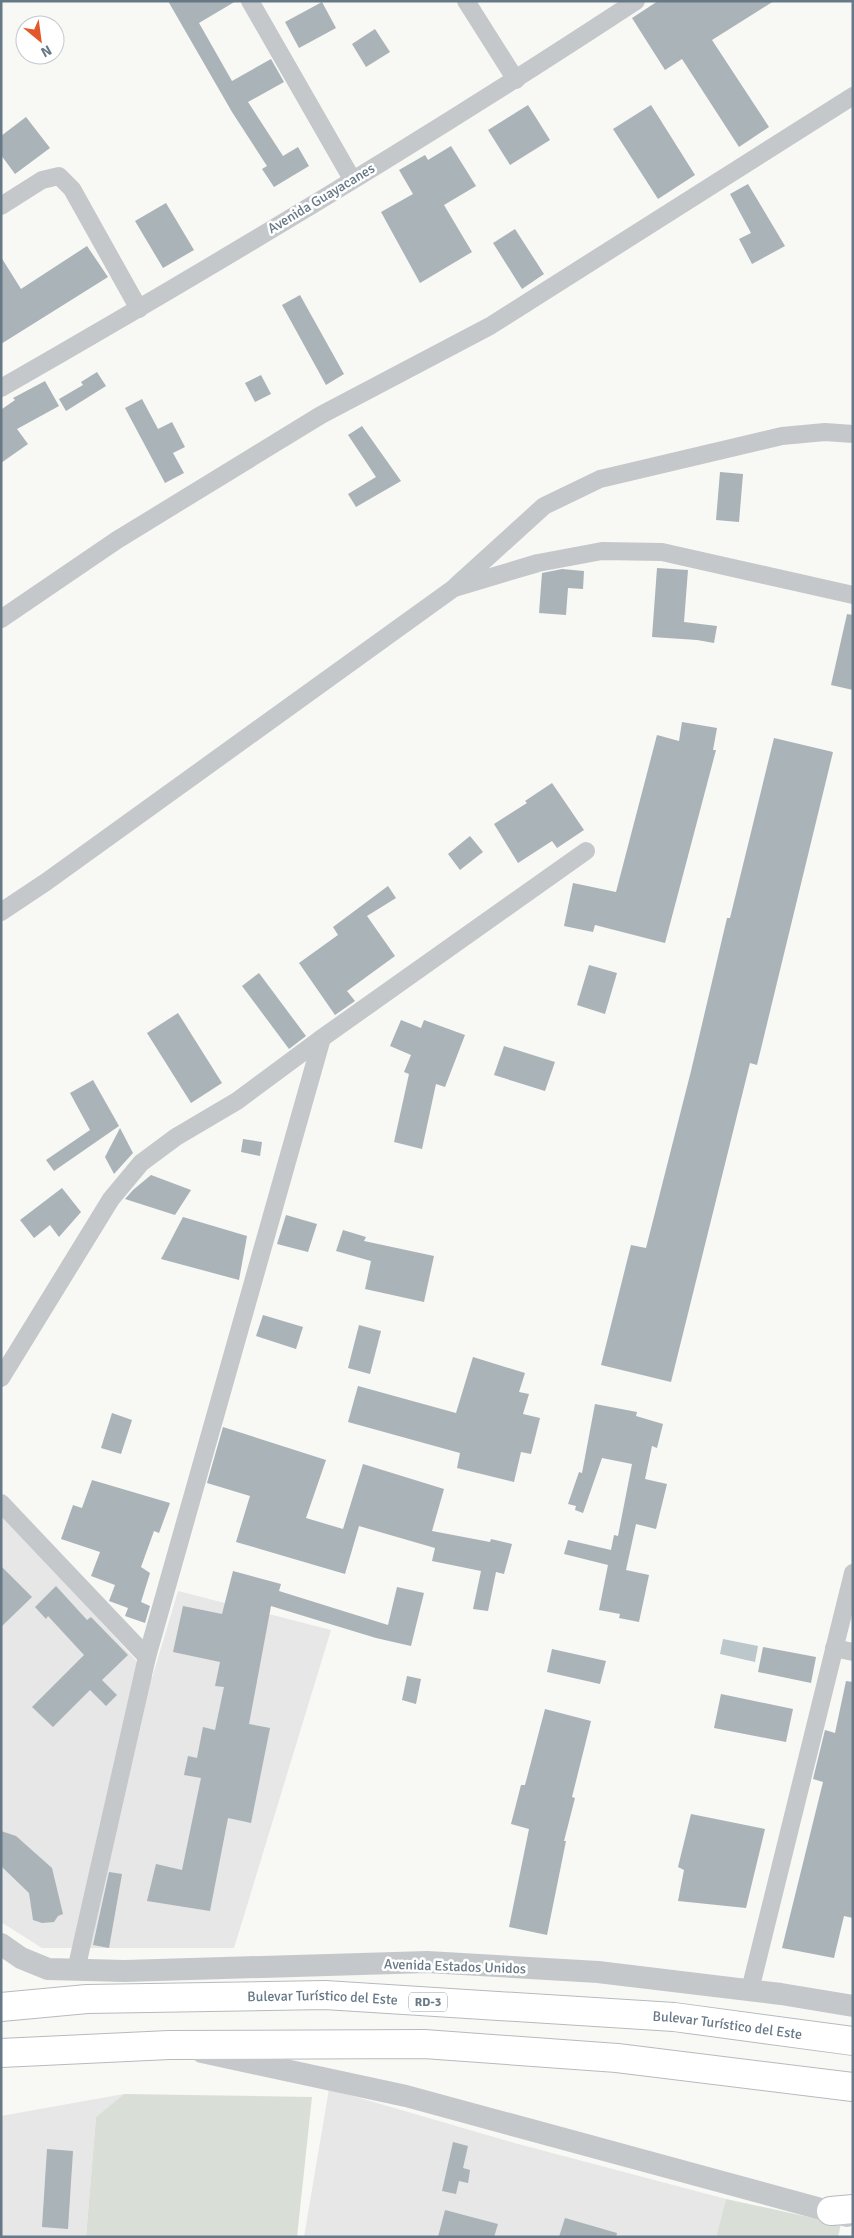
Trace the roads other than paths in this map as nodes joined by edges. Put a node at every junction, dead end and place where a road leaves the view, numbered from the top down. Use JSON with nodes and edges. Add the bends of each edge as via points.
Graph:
{"nodes":[{"id":1,"x":250,"y":1,"type":"edge"},
{"id":2,"x":466,"y":1,"type":"edge"},
{"id":3,"x":636,"y":1,"type":"edge"},
{"id":4,"x":516,"y":80,"type":"junction"},
{"id":5,"x":853,"y":96,"type":"edge"},
{"id":6,"x":352,"y":179,"type":"junction"},
{"id":7,"x":1,"y":206,"type":"edge"},
{"id":8,"x":139,"y":309,"type":"junction"},
{"id":9,"x":1,"y":388,"type":"edge"},
{"id":10,"x":853,"y":434,"type":"edge"},
{"id":11,"x":454,"y":588,"type":"junction"},
{"id":12,"x":853,"y":595,"type":"edge"},
{"id":13,"x":1,"y":619,"type":"edge"},
{"id":14,"x":586,"y":851,"type":"dead end"},
{"id":15,"x":1,"y":912,"type":"edge"},
{"id":16,"x":322,"y":1038,"type":"junction"},
{"id":17,"x":1,"y":1378,"type":"edge"},
{"id":18,"x":1,"y":1503,"type":"edge"},
{"id":19,"x":853,"y":1573,"type":"edge"},
{"id":20,"x":834,"y":1648,"type":"junction"},
{"id":21,"x":853,"y":1652,"type":"edge"},
{"id":22,"x":147,"y":1657,"type":"junction"},
{"id":23,"x":1,"y":1944,"type":"edge"},
{"id":24,"x":76,"y":1970,"type":"junction"},
{"id":25,"x":750,"y":1990,"type":"junction"},
{"id":26,"x":853,"y":2006,"type":"edge"},
{"id":27,"x":1,"y":2007,"type":"edge"},
{"id":28,"x":853,"y":2041,"type":"edge"},
{"id":29,"x":169,"y":2045,"type":"junction"},
{"id":30,"x":1,"y":2053,"type":"edge"},
{"id":31,"x":853,"y":2087,"type":"edge"},
{"id":32,"x":846,"y":2213,"type":"edge"}],
"edges":[{"from":1,"to":6,"type":"street"},
{"from":2,"to":4,"type":"street"},
{"from":3,"to":4,"type":"street","name":"Avenida Guayacanes"},
{"from":4,"to":6,"type":"street","name":"Avenida Guayacanes"},
{"from":5,"to":13,"type":"street","via":[[490,326],[320,415],[134,530]]},
{"from":6,"to":8,"type":"street","name":"Avenida Guayacanes"},
{"from":7,"to":8,"type":"street","via":[[42,180],[59,176],[72,189]]},
{"from":8,"to":9,"type":"street","name":"Avenida Guayacanes"},
{"from":10,"to":11,"type":"street","via":[[826,432],[782,436],[600,479],[544,506]]},
{"from":11,"to":12,"type":"street","via":[[538,563],[602,551],[662,552]]},
{"from":11,"to":15,"type":"street"},
{"from":14,"to":16,"type":"street"},
{"from":16,"to":17,"type":"street","via":[[237,1102],[176,1137],[141,1164],[111,1200]]},
{"from":16,"to":22,"type":"street"},
{"from":18,"to":22,"type":"street"},
{"from":19,"to":20,"type":"street"},
{"from":20,"to":21,"type":"street"},
{"from":20,"to":25,"type":"street"},
{"from":22,"to":24,"type":"street"},
{"from":23,"to":24,"type":"street","name":"Avenida Estados Unidos","via":[[21,1958],[48,1969]]},
{"from":24,"to":25,"type":"street","name":"Avenida Estados Unidos","via":[[428,1962],[598,1972]]},
{"from":25,"to":26,"type":"street","name":"Avenida Estados Unidos"},
{"from":27,"to":28,"type":"highway","name":"Bulevar Turístico del Este","number":"RD-3","via":[[87,1999],[325,1995],[674,2017]]},
{"from":29,"to":30,"type":"highway"},
{"from":29,"to":31,"type":"highway","via":[[424,2044],[617,2058]]},
{"from":29,"to":32,"type":"street","via":[[406,2096]]}]}
